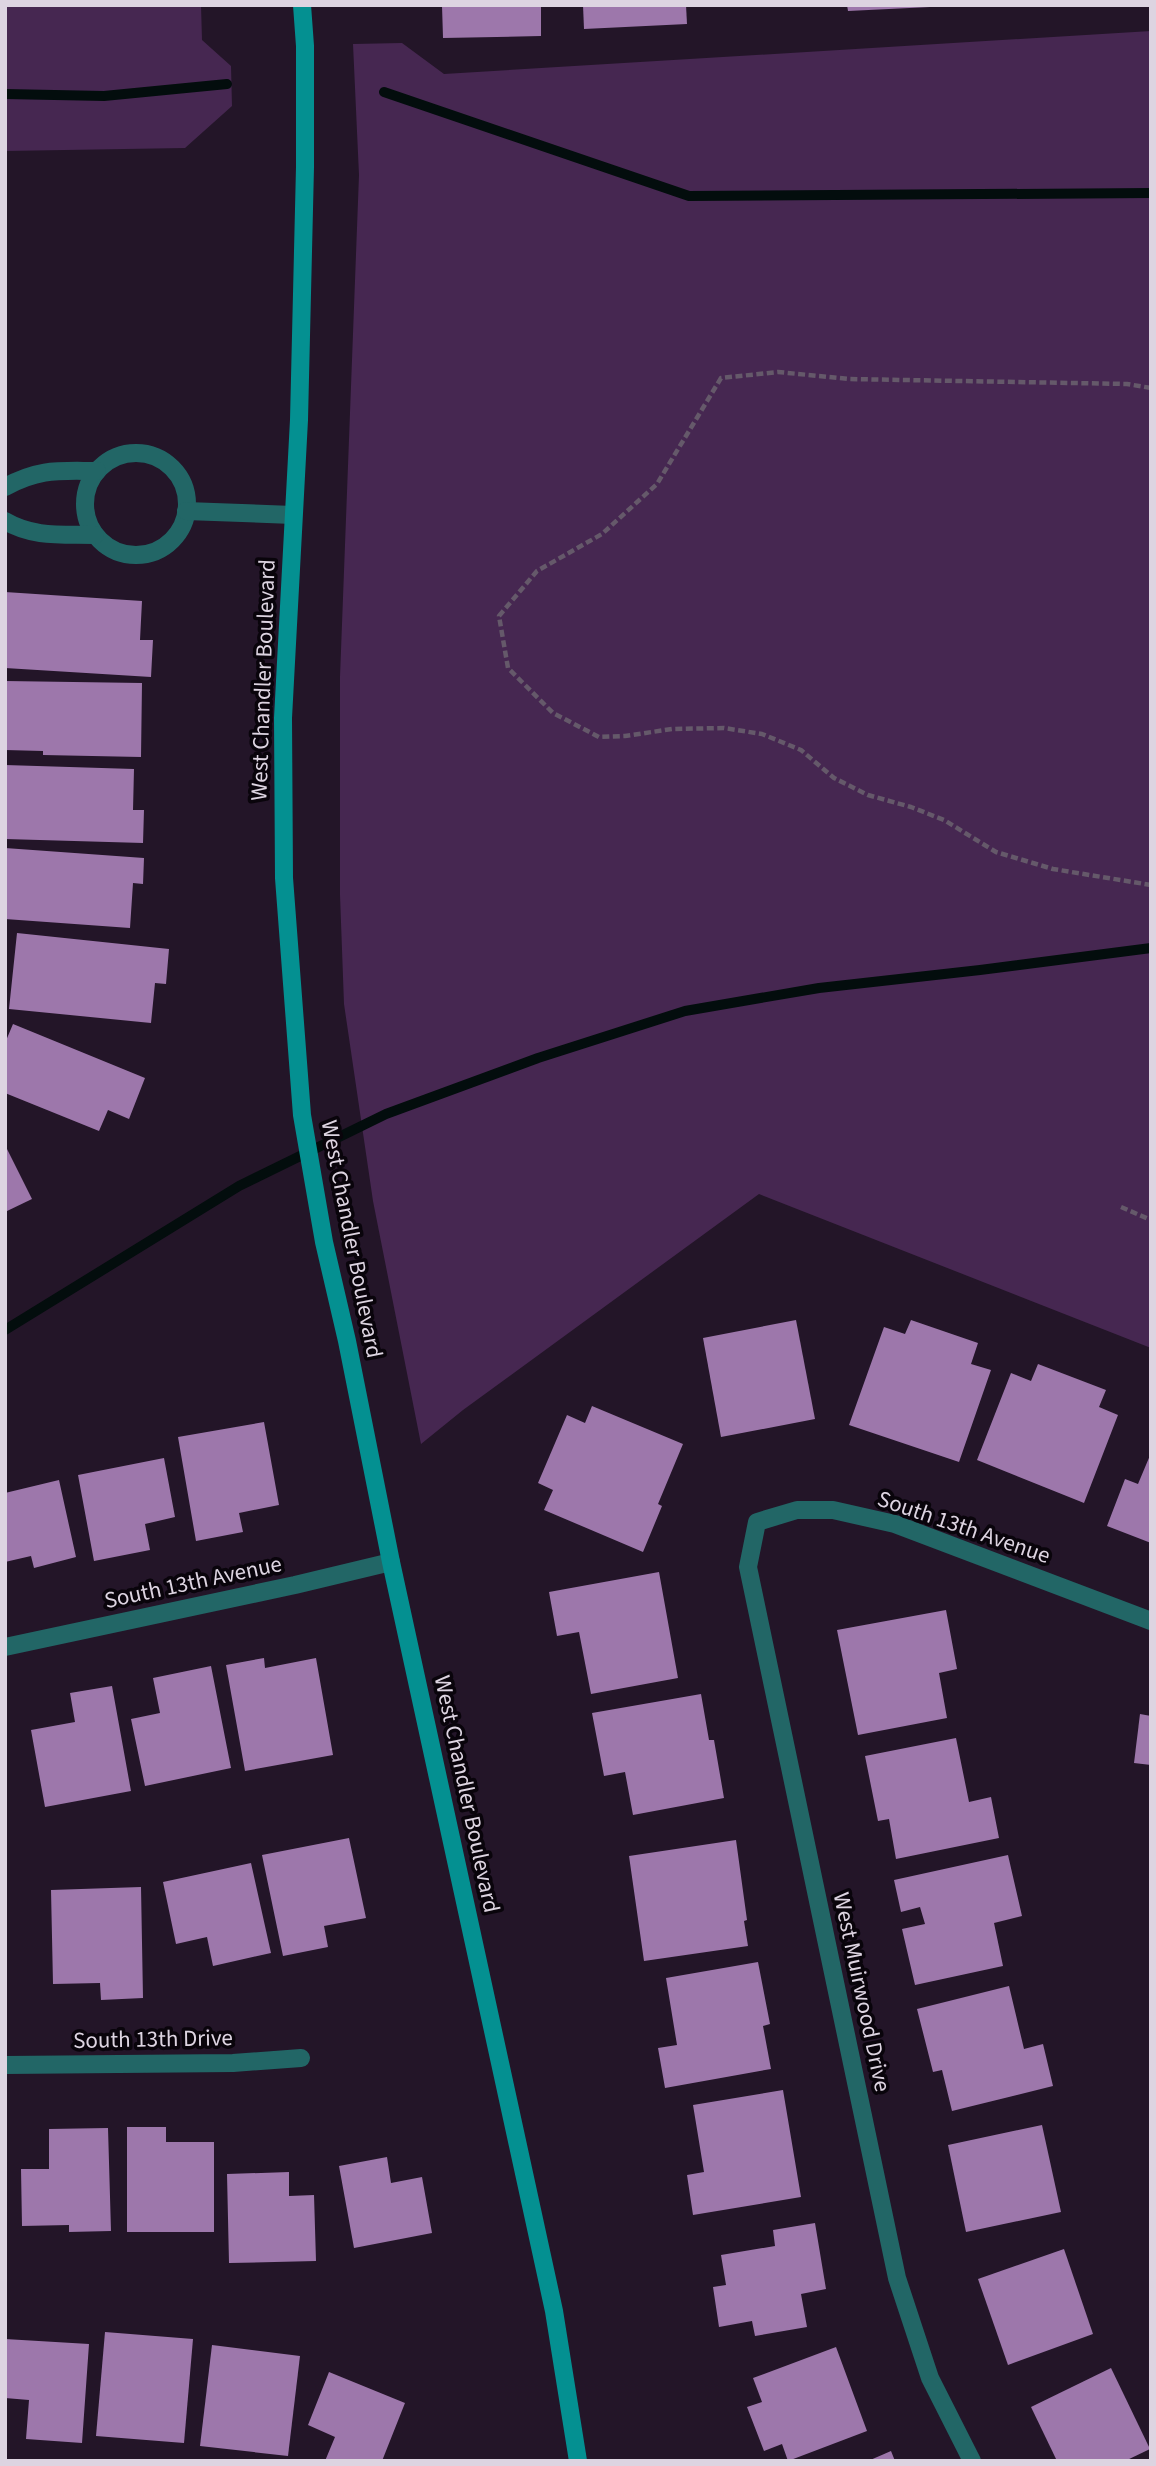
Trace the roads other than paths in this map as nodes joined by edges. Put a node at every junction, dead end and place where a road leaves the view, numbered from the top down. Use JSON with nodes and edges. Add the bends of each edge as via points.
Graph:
{"nodes":[{"id":1,"x":302,"y":5,"type":"edge"},
{"id":2,"x":97,"y":471,"type":"junction"},
{"id":3,"x":5,"y":487,"type":"edge"},
{"id":4,"x":186,"y":511,"type":"junction"},
{"id":5,"x":293,"y":515,"type":"junction"},
{"id":6,"x":5,"y":521,"type":"edge"},
{"id":7,"x":95,"y":535,"type":"junction"},
{"id":8,"x":757,"y":1522,"type":"joint"},
{"id":9,"x":391,"y":1562,"type":"junction"},
{"id":10,"x":1151,"y":1621,"type":"edge"},
{"id":11,"x":5,"y":1647,"type":"edge"},
{"id":12,"x":301,"y":2058,"type":"dead end"},
{"id":13,"x":5,"y":2065,"type":"edge"},
{"id":14,"x":578,"y":2461,"type":"edge"},
{"id":15,"x":972,"y":2461,"type":"edge"}],
"edges":[{"from":1,"to":5,"type":"main road","name":"West Chandler Boulevard","via":[[305,100]]},
{"from":2,"to":3,"type":"street","via":[[46,471],[26,475]]},
{"from":2,"to":4,"type":"street","via":[[125,454],[157,457],[180,480]]},
{"from":2,"to":7,"type":"street","via":[[85,496],[88,523]]},
{"from":4,"to":5,"type":"street"},
{"from":4,"to":7,"type":"street","via":[[174,539],[149,554],[119,553]]},
{"from":5,"to":9,"type":"main road","name":"West Chandler Boulevard","via":[[284,718],[284,878],[302,1115],[318,1214]]},
{"from":6,"to":7,"type":"street","via":[[38,534]]},
{"from":8,"to":10,"type":"street","name":"South 13th Avenue","via":[[797,1510],[833,1510],[895,1524]]},
{"from":8,"to":15,"type":"street","name":"West Muirwood Drive","via":[[748,1567],[897,2278],[930,2378]]},
{"from":9,"to":11,"type":"street","name":"South 13th Avenue"},
{"from":9,"to":14,"type":"main road","name":"West Chandler Boulevard","via":[[554,2311]]},
{"from":12,"to":13,"type":"street","name":"South 13th Drive"}]}
